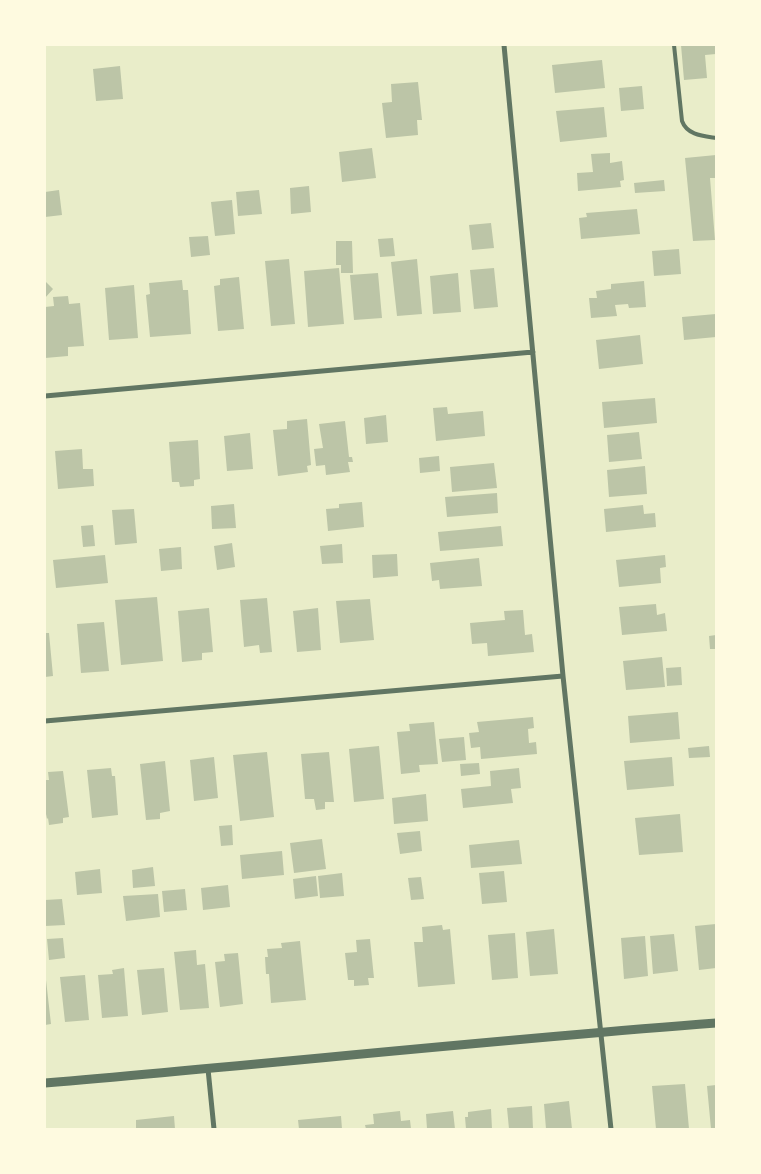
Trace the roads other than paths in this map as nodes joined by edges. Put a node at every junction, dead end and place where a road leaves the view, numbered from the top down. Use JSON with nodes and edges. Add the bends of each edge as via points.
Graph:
{"nodes":[{"id":1,"x":504,"y":45,"type":"edge"},
{"id":2,"x":674,"y":45,"type":"edge"},
{"id":3,"x":716,"y":138,"type":"edge"},
{"id":4,"x":533,"y":352,"type":"junction"},
{"id":5,"x":45,"y":396,"type":"edge"},
{"id":6,"x":563,"y":676,"type":"junction"},
{"id":7,"x":45,"y":721,"type":"edge"},
{"id":8,"x":716,"y":1023,"type":"edge"},
{"id":9,"x":600,"y":1032,"type":"junction"},
{"id":10,"x":208,"y":1069,"type":"junction"},
{"id":11,"x":45,"y":1083,"type":"edge"},
{"id":12,"x":214,"y":1129,"type":"edge"},
{"id":13,"x":611,"y":1129,"type":"edge"}],
"edges":[{"from":1,"to":4,"type":"street"},
{"from":2,"to":3,"type":"lane","via":[[684,127]]},
{"from":4,"to":5,"type":"street"},
{"from":4,"to":6,"type":"street"},
{"from":6,"to":7,"type":"street"},
{"from":6,"to":9,"type":"street"},
{"from":8,"to":9,"type":"street"},
{"from":9,"to":10,"type":"street"},
{"from":9,"to":13,"type":"street"},
{"from":10,"to":11,"type":"street"},
{"from":10,"to":12,"type":"street"}]}
